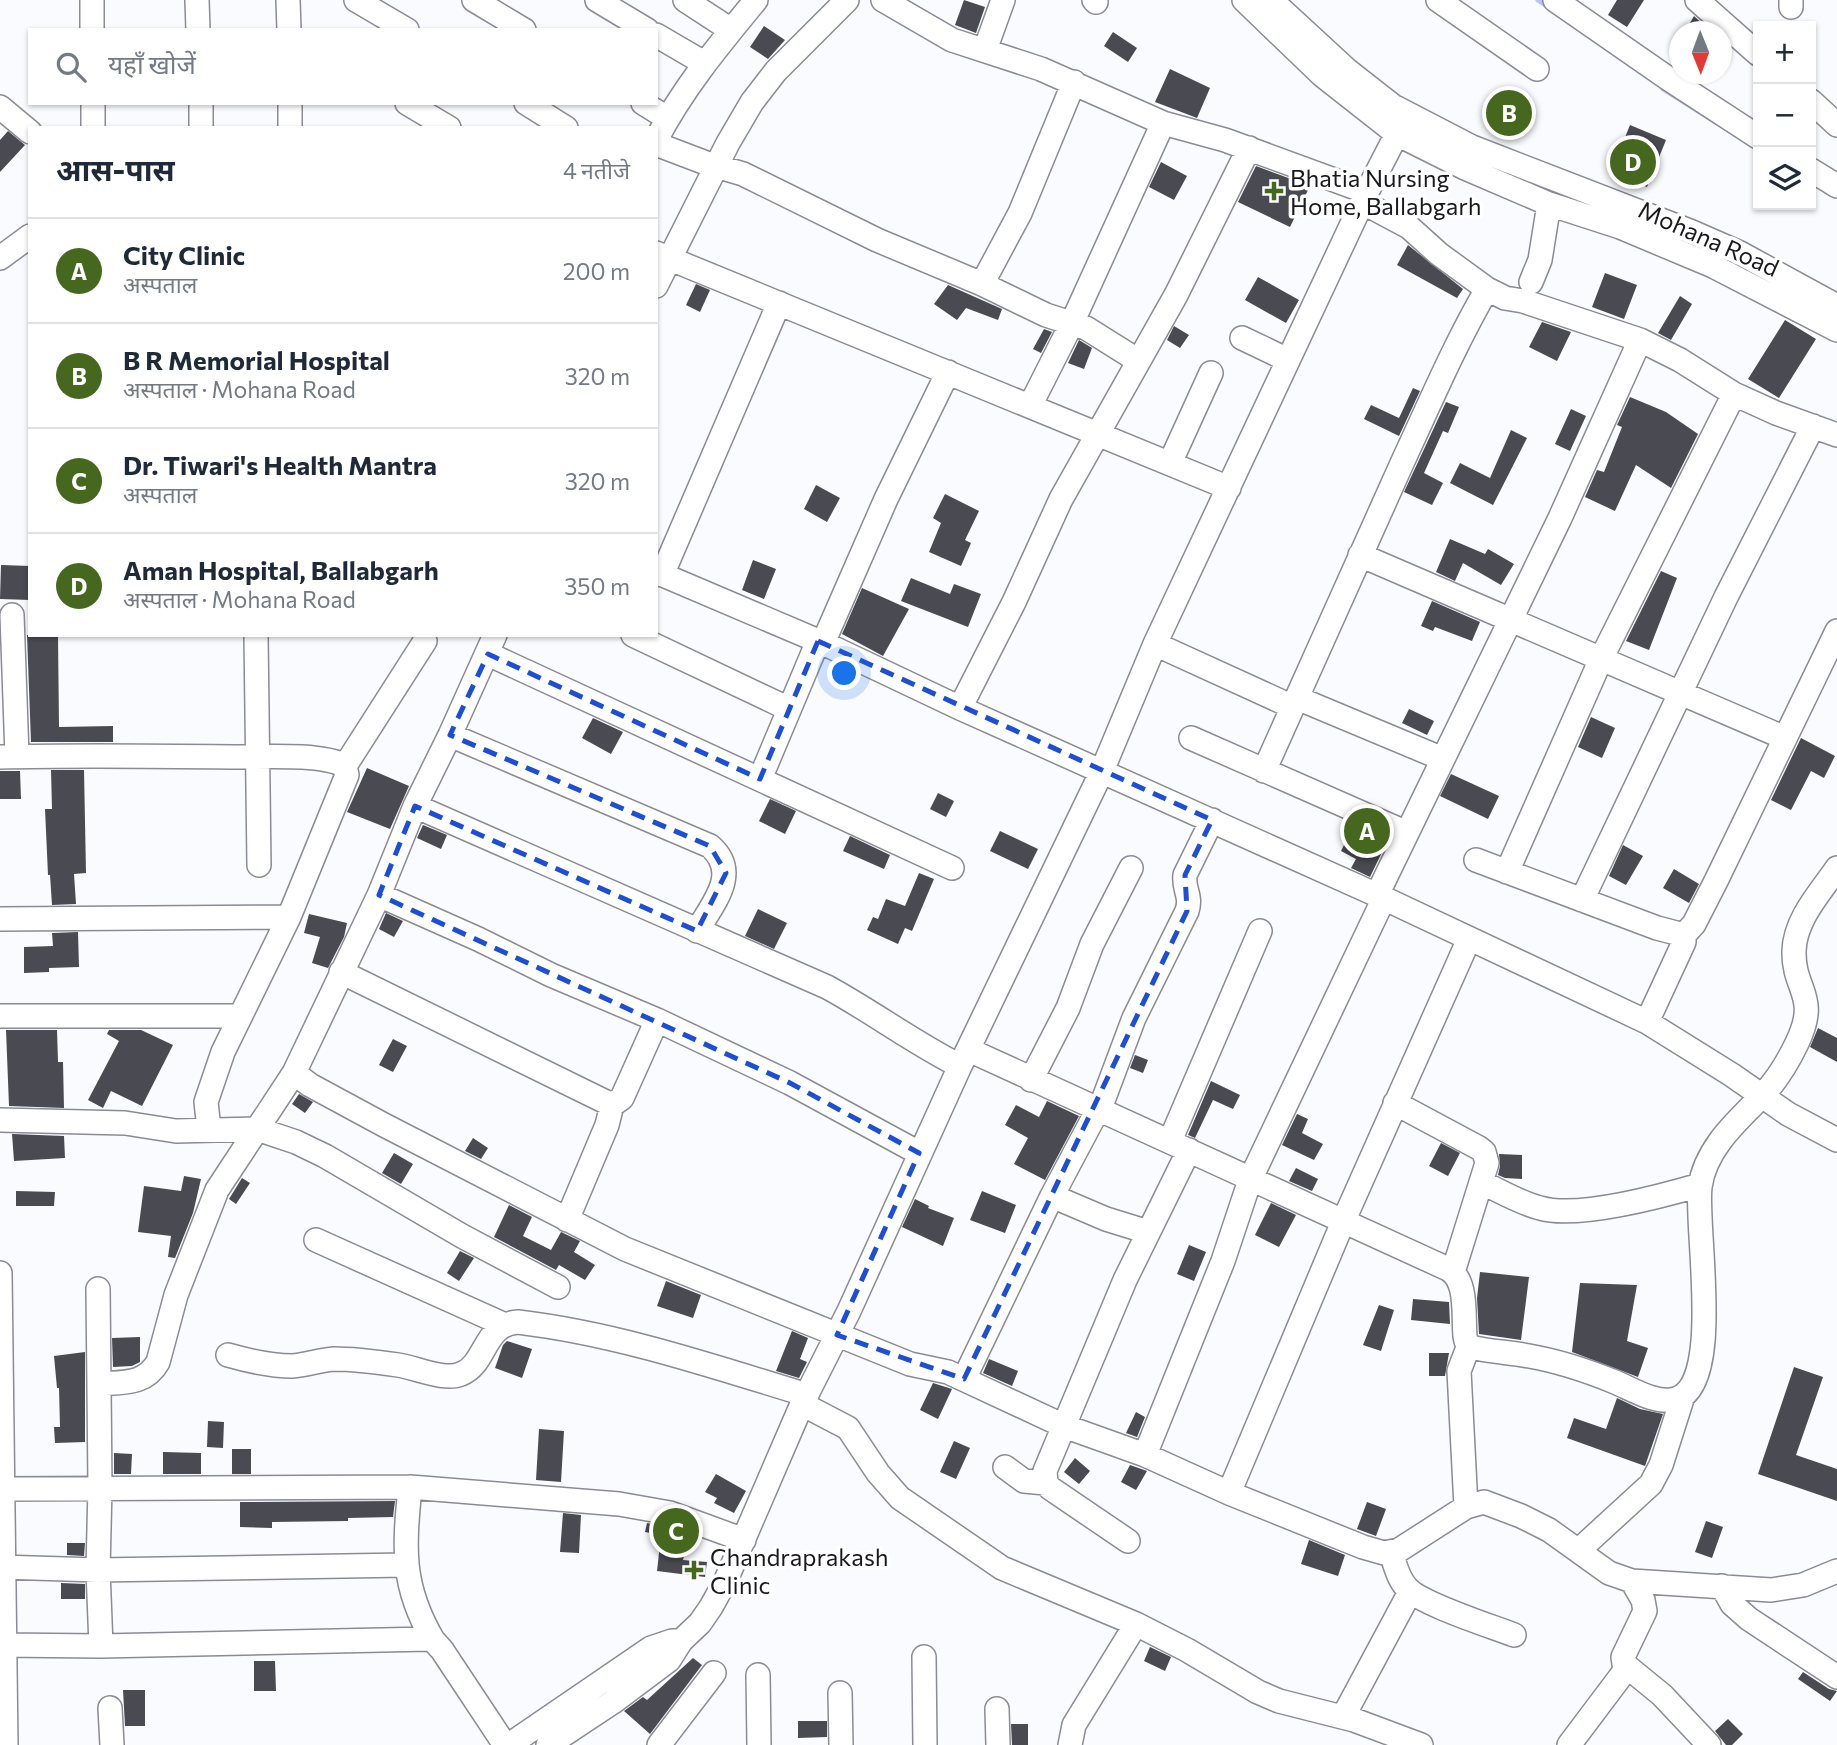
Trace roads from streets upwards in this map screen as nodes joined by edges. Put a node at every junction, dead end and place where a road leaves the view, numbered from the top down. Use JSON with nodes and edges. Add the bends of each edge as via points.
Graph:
{"nodes":[{"id":1,"x":92,"y":0,"type":"edge"},
{"id":2,"x":197,"y":0,"type":"edge"},
{"id":3,"x":288,"y":0,"type":"edge"},
{"id":4,"x":356,"y":0,"type":"edge"},
{"id":5,"x":474,"y":0,"type":"edge"},
{"id":6,"x":597,"y":0,"type":"edge"},
{"id":7,"x":685,"y":0,"type":"edge"},
{"id":8,"x":755,"y":0,"type":"edge"},
{"id":9,"x":847,"y":0,"type":"edge"},
{"id":10,"x":883,"y":0,"type":"edge"},
{"id":11,"x":1003,"y":0,"type":"edge"},
{"id":12,"x":1244,"y":0,"type":"edge"},
{"id":13,"x":1271,"y":0,"type":"edge"},
{"id":14,"x":1438,"y":0,"type":"edge"},
{"id":15,"x":1555,"y":0,"type":"edge"},
{"id":16,"x":1697,"y":0,"type":"edge"},
{"id":17,"x":1288,"y":16,"type":"edge"},
{"id":18,"x":92,"y":28,"type":"edge"},
{"id":19,"x":198,"y":28,"type":"edge"},
{"id":20,"x":289,"y":28,"type":"edge"},
{"id":21,"x":404,"y":28,"type":"edge"},
{"id":22,"x":521,"y":28,"type":"edge"},
{"id":23,"x":644,"y":28,"type":"edge"},
{"id":24,"x":731,"y":30,"type":"junction"},
{"id":25,"x":658,"y":36,"type":"edge"},
{"id":26,"x":985,"y":50,"type":"junction"},
{"id":27,"x":1753,"y":50,"type":"edge"},
{"id":28,"x":704,"y":63,"type":"junction"},
{"id":29,"x":1537,"y":69,"type":"dead end"},
{"id":30,"x":1074,"y":82,"type":"junction"},
{"id":31,"x":93,"y":105,"type":"edge"},
{"id":32,"x":201,"y":105,"type":"edge"},
{"id":33,"x":410,"y":105,"type":"edge"},
{"id":34,"x":529,"y":105,"type":"edge"},
{"id":35,"x":646,"y":105,"type":"edge"},
{"id":36,"x":1816,"y":106,"type":"edge"},
{"id":37,"x":0,"y":107,"type":"edge"},
{"id":38,"x":667,"y":118,"type":"junction"},
{"id":39,"x":1163,"y":123,"type":"junction"},
{"id":40,"x":1402,"y":124,"type":"junction"},
{"id":41,"x":1837,"y":125,"type":"edge"},
{"id":42,"x":93,"y":126,"type":"edge"},
{"id":43,"x":201,"y":126,"type":"edge"},
{"id":44,"x":446,"y":126,"type":"edge"},
{"id":45,"x":563,"y":126,"type":"edge"},
{"id":46,"x":28,"y":130,"type":"edge"},
{"id":47,"x":1753,"y":134,"type":"edge"},
{"id":48,"x":658,"y":137,"type":"edge"},
{"id":49,"x":658,"y":142,"type":"edge"},
{"id":50,"x":1249,"y":148,"type":"junction"},
{"id":51,"x":718,"y":166,"type":"junction"},
{"id":52,"x":1816,"y":173,"type":"edge"},
{"id":53,"x":1837,"y":186,"type":"edge"},
{"id":54,"x":1365,"y":197,"type":"junction"},
{"id":55,"x":1549,"y":204,"type":"junction"},
{"id":56,"x":28,"y":237,"type":"edge"},
{"id":57,"x":664,"y":256,"type":"edge"},
{"id":58,"x":0,"y":258,"type":"edge"},
{"id":59,"x":658,"y":278,"type":"edge"},
{"id":60,"x":1531,"y":282,"type":"dead end"},
{"id":61,"x":982,"y":284,"type":"junction"},
{"id":62,"x":1488,"y":289,"type":"junction"},
{"id":63,"x":779,"y":303,"type":"junction"},
{"id":64,"x":1837,"y":306,"type":"edge"},
{"id":65,"x":1072,"y":323,"type":"junction"},
{"id":66,"x":1837,"y":330,"type":"edge"},
{"id":67,"x":1242,"y":338,"type":"dead end"},
{"id":68,"x":1640,"y":340,"type":"junction"},
{"id":69,"x":1137,"y":360,"type":"junction"},
{"id":70,"x":1288,"y":360,"type":"junction"},
{"id":71,"x":948,"y":372,"type":"junction"},
{"id":72,"x":1211,"y":373,"type":"dead end"},
{"id":73,"x":1734,"y":394,"type":"junction"},
{"id":74,"x":1030,"y":406,"type":"junction"},
{"id":75,"x":1814,"y":425,"type":"junction"},
{"id":76,"x":1098,"y":434,"type":"junction"},
{"id":77,"x":1837,"y":435,"type":"edge"},
{"id":78,"x":1170,"y":463,"type":"junction"},
{"id":79,"x":1229,"y":488,"type":"junction"},
{"id":80,"x":1360,"y":555,"type":"junction"},
{"id":81,"x":659,"y":573,"type":"edge"},
{"id":82,"x":14,"y":615,"type":"edge"},
{"id":83,"x":1510,"y":620,"type":"junction"},
{"id":84,"x":1837,"y":631,"type":"edge"},
{"id":85,"x":256,"y":637,"type":"edge"},
{"id":86,"x":637,"y":637,"type":"edge"},
{"id":87,"x":425,"y":641,"type":"dead end"},
{"id":88,"x":820,"y":642,"type":"junction"},
{"id":89,"x":1155,"y":644,"type":"junction"},
{"id":90,"x":491,"y":645,"type":"edge"},
{"id":91,"x":1601,"y":659,"type":"junction"},
{"id":92,"x":1682,"y":693,"type":"junction"},
{"id":93,"x":1295,"y":702,"type":"junction"},
{"id":94,"x":960,"y":708,"type":"junction"},
{"id":95,"x":789,"y":709,"type":"junction"},
{"id":96,"x":450,"y":735,"type":"junction"},
{"id":97,"x":1191,"y":738,"type":"dead end"},
{"id":98,"x":1785,"y":738,"type":"junction"},
{"id":99,"x":9,"y":757,"type":"edge"},
{"id":100,"x":256,"y":757,"type":"junction"},
{"id":101,"x":1443,"y":759,"type":"junction"},
{"id":102,"x":345,"y":766,"type":"junction"},
{"id":103,"x":1101,"y":771,"type":"junction"},
{"id":104,"x":1264,"y":771,"type":"junction"},
{"id":105,"x":760,"y":779,"type":"junction"},
{"id":106,"x":415,"y":806,"type":"junction"},
{"id":107,"x":1212,"y":820,"type":"junction"},
{"id":108,"x":1407,"y":833,"type":"junction"},
{"id":109,"x":1476,"y":860,"type":"dead end"},
{"id":110,"x":259,"y":864,"type":"dead end"},
{"id":111,"x":952,"y":868,"type":"dead end"},
{"id":112,"x":1837,"y":868,"type":"edge"},
{"id":113,"x":1131,"y":869,"type":"dead end"},
{"id":114,"x":1507,"y":872,"type":"junction"},
{"id":115,"x":379,"y":895,"type":"junction"},
{"id":116,"x":1381,"y":897,"type":"junction"},
{"id":117,"x":1582,"y":900,"type":"junction"},
{"id":118,"x":289,"y":917,"type":"junction"},
{"id":119,"x":0,"y":919,"type":"edge"},
{"id":120,"x":697,"y":931,"type":"junction"},
{"id":121,"x":1260,"y":931,"type":"dead end"},
{"id":122,"x":1684,"y":935,"type":"junction"},
{"id":123,"x":1469,"y":939,"type":"junction"},
{"id":124,"x":341,"y":972,"type":"junction"},
{"id":125,"x":0,"y":1016,"type":"edge"},
{"id":126,"x":239,"y":1016,"type":"junction"},
{"id":127,"x":657,"y":1020,"type":"junction"},
{"id":128,"x":1647,"y":1022,"type":"junction"},
{"id":129,"x":965,"y":1058,"type":"junction"},
{"id":130,"x":294,"y":1073,"type":"junction"},
{"id":131,"x":1031,"y":1080,"type":"junction"},
{"id":132,"x":1762,"y":1096,"type":"junction"},
{"id":133,"x":1395,"y":1103,"type":"junction"},
{"id":134,"x":612,"y":1105,"type":"junction"},
{"id":135,"x":1098,"y":1109,"type":"junction"},
{"id":136,"x":0,"y":1120,"type":"edge"},
{"id":137,"x":209,"y":1129,"type":"junction"},
{"id":138,"x":257,"y":1129,"type":"junction"},
{"id":139,"x":1837,"y":1140,"type":"edge"},
{"id":140,"x":1180,"y":1145,"type":"junction"},
{"id":141,"x":919,"y":1153,"type":"junction"},
{"id":142,"x":1250,"y":1180,"type":"junction"},
{"id":143,"x":1481,"y":1182,"type":"junction"},
{"id":144,"x":1700,"y":1185,"type":"junction"},
{"id":145,"x":1052,"y":1196,"type":"junction"},
{"id":146,"x":567,"y":1220,"type":"junction"},
{"id":147,"x":1343,"y":1222,"type":"junction"},
{"id":148,"x":1148,"y":1233,"type":"junction"},
{"id":149,"x":316,"y":1240,"type":"dead end"},
{"id":150,"x":1453,"y":1272,"type":"junction"},
{"id":151,"x":0,"y":1273,"type":"edge"},
{"id":152,"x":558,"y":1287,"type":"dead end"},
{"id":153,"x":98,"y":1289,"type":"dead end"},
{"id":154,"x":505,"y":1325,"type":"junction"},
{"id":155,"x":837,"y":1335,"type":"junction"},
{"id":156,"x":1469,"y":1345,"type":"junction"},
{"id":157,"x":1,"y":1348,"type":"edge"},
{"id":158,"x":228,"y":1355,"type":"dead end"},
{"id":159,"x":964,"y":1380,"type":"junction"},
{"id":160,"x":99,"y":1384,"type":"junction"},
{"id":161,"x":1683,"y":1396,"type":"junction"},
{"id":162,"x":805,"y":1400,"type":"junction"},
{"id":163,"x":1064,"y":1426,"type":"junction"},
{"id":164,"x":1145,"y":1455,"type":"junction"},
{"id":165,"x":1005,"y":1467,"type":"dead end"},
{"id":166,"x":1046,"y":1483,"type":"junction"},
{"id":167,"x":100,"y":1487,"type":"junction"},
{"id":168,"x":410,"y":1487,"type":"junction"},
{"id":169,"x":1,"y":1489,"type":"edge"},
{"id":170,"x":1229,"y":1493,"type":"junction"},
{"id":171,"x":1465,"y":1507,"type":"junction"},
{"id":172,"x":744,"y":1540,"type":"junction"},
{"id":173,"x":1128,"y":1541,"type":"dead end"},
{"id":174,"x":1579,"y":1550,"type":"junction"},
{"id":175,"x":1391,"y":1553,"type":"junction"},
{"id":176,"x":406,"y":1565,"type":"junction"},
{"id":177,"x":2,"y":1567,"type":"edge"},
{"id":178,"x":98,"y":1570,"type":"junction"},
{"id":179,"x":1837,"y":1571,"type":"edge"},
{"id":180,"x":1632,"y":1581,"type":"junction"},
{"id":181,"x":1722,"y":1586,"type":"junction"},
{"id":182,"x":1410,"y":1592,"type":"junction"},
{"id":183,"x":1136,"y":1624,"type":"junction"},
{"id":184,"x":1514,"y":1635,"type":"dead end"},
{"id":185,"x":433,"y":1640,"type":"junction"},
{"id":186,"x":681,"y":1641,"type":"junction"},
{"id":187,"x":2,"y":1645,"type":"edge"},
{"id":188,"x":101,"y":1646,"type":"junction"},
{"id":189,"x":924,"y":1657,"type":"dead end"},
{"id":190,"x":1627,"y":1668,"type":"junction"},
{"id":191,"x":714,"y":1673,"type":"dead end"},
{"id":192,"x":758,"y":1675,"type":"dead end"},
{"id":193,"x":1837,"y":1676,"type":"edge"},
{"id":194,"x":840,"y":1693,"type":"dead end"},
{"id":195,"x":110,"y":1708,"type":"dead end"},
{"id":196,"x":997,"y":1709,"type":"dead end"},
{"id":197,"x":682,"y":1717,"type":"junction"},
{"id":198,"x":1343,"y":1717,"type":"junction"},
{"id":199,"x":6,"y":1745,"type":"edge"},
{"id":200,"x":111,"y":1745,"type":"edge"},
{"id":201,"x":507,"y":1745,"type":"edge"},
{"id":202,"x":548,"y":1745,"type":"edge"},
{"id":203,"x":659,"y":1745,"type":"edge"},
{"id":204,"x":685,"y":1745,"type":"edge"},
{"id":205,"x":759,"y":1745,"type":"edge"},
{"id":206,"x":841,"y":1745,"type":"edge"},
{"id":207,"x":925,"y":1745,"type":"edge"},
{"id":208,"x":998,"y":1745,"type":"edge"},
{"id":209,"x":1070,"y":1745,"type":"edge"},
{"id":210,"x":1421,"y":1745,"type":"edge"},
{"id":211,"x":1569,"y":1745,"type":"edge"},
{"id":212,"x":1709,"y":1745,"type":"edge"}],
"edges":[{"from":1,"to":18,"type":"street"},
{"from":2,"to":19,"type":"street"},
{"from":3,"to":20,"type":"street"},
{"from":4,"to":21,"type":"street"},
{"from":5,"to":22,"type":"street"},
{"from":6,"to":23,"type":"street"},
{"from":7,"to":24,"type":"street"},
{"from":8,"to":24,"type":"street"},
{"from":9,"to":51,"type":"street","via":[[762,86]]},
{"from":10,"to":26,"type":"street","via":[[939,34]]},
{"from":11,"to":26,"type":"street"},
{"from":12,"to":17,"type":"street","name":"Mohana Road"},
{"from":13,"to":17,"type":"street","name":"Mohana Road"},
{"from":14,"to":29,"type":"street"},
{"from":15,"to":47,"type":"street"},
{"from":16,"to":27,"type":"street"},
{"from":17,"to":40,"type":"street","name":"Mohana Road","via":[[1348,98]]},
{"from":24,"to":28,"type":"street"},
{"from":25,"to":28,"type":"street"},
{"from":26,"to":30,"type":"street"},
{"from":28,"to":38,"type":"street"},
{"from":30,"to":39,"type":"street"},
{"from":30,"to":61,"type":"street","via":[[1020,213]]},
{"from":31,"to":42,"type":"street"},
{"from":32,"to":43,"type":"street"},
{"from":33,"to":44,"type":"street"},
{"from":34,"to":45,"type":"street"},
{"from":35,"to":38,"type":"street"},
{"from":36,"to":41,"type":"street"},
{"from":37,"to":46,"type":"street"},
{"from":38,"to":48,"type":"street"},
{"from":39,"to":50,"type":"street"},
{"from":39,"to":65,"type":"street"},
{"from":40,"to":54,"type":"street"},
{"from":40,"to":55,"type":"street","name":"Mohana Road","via":[[1465,168]]},
{"from":40,"to":64,"type":"street","name":"Mohana Road","via":[[1740,253]]},
{"from":49,"to":51,"type":"street"},
{"from":50,"to":54,"type":"street"},
{"from":50,"to":69,"type":"street","via":[[1171,305]]},
{"from":51,"to":57,"type":"street"},
{"from":51,"to":61,"type":"street","via":[[758,180],[877,240]]},
{"from":52,"to":53,"type":"street"},
{"from":54,"to":62,"type":"street"},
{"from":54,"to":70,"type":"street"},
{"from":55,"to":60,"type":"street","via":[[1540,260]]},
{"from":55,"to":66,"type":"street","name":"Mohana Road","via":[[1691,256]]},
{"from":56,"to":58,"type":"street"},
{"from":57,"to":59,"type":"street"},
{"from":57,"to":63,"type":"street"},
{"from":61,"to":65,"type":"street"},
{"from":62,"to":68,"type":"street"},
{"from":62,"to":80,"type":"street"},
{"from":63,"to":71,"type":"street"},
{"from":63,"to":81,"type":"street"},
{"from":65,"to":69,"type":"street","via":[[1096,332]]},
{"from":65,"to":74,"type":"street"},
{"from":67,"to":70,"type":"street"},
{"from":68,"to":73,"type":"street"},
{"from":68,"to":83,"type":"street"},
{"from":69,"to":76,"type":"street"},
{"from":70,"to":79,"type":"street"},
{"from":71,"to":74,"type":"street"},
{"from":71,"to":88,"type":"street"},
{"from":72,"to":78,"type":"street"},
{"from":73,"to":75,"type":"street"},
{"from":73,"to":91,"type":"street"},
{"from":74,"to":76,"type":"street"},
{"from":75,"to":77,"type":"street"},
{"from":75,"to":92,"type":"street"},
{"from":76,"to":78,"type":"street"},
{"from":76,"to":94,"type":"street","via":[[1061,499]]},
{"from":78,"to":79,"type":"street"},
{"from":79,"to":89,"type":"street"},
{"from":80,"to":83,"type":"street"},
{"from":80,"to":93,"type":"street"},
{"from":81,"to":88,"type":"street"},
{"from":82,"to":99,"type":"street"},
{"from":83,"to":91,"type":"street"},
{"from":83,"to":101,"type":"street"},
{"from":84,"to":98,"type":"street"},
{"from":85,"to":100,"type":"street"},
{"from":86,"to":95,"type":"street"},
{"from":87,"to":102,"type":"street"},
{"from":88,"to":94,"type":"street"},
{"from":88,"to":95,"type":"street"},
{"from":89,"to":93,"type":"street"},
{"from":89,"to":103,"type":"street"},
{"from":90,"to":96,"type":"street"},
{"from":90,"to":105,"type":"street"},
{"from":91,"to":92,"type":"street"},
{"from":91,"to":114,"type":"street"},
{"from":92,"to":98,"type":"street"},
{"from":92,"to":117,"type":"street"},
{"from":93,"to":101,"type":"street"},
{"from":93,"to":104,"type":"street"},
{"from":94,"to":103,"type":"street"},
{"from":95,"to":105,"type":"street"},
{"from":96,"to":106,"type":"street"},
{"from":96,"to":120,"type":"street","via":[[719,853],[726,873]]},
{"from":97,"to":104,"type":"street"},
{"from":98,"to":122,"type":"street","via":[[1694,924]]},
{"from":99,"to":100,"type":"street"},
{"from":100,"to":102,"type":"street","via":[[333,760]]},
{"from":100,"to":110,"type":"street"},
{"from":101,"to":108,"type":"street"},
{"from":102,"to":118,"type":"street","via":[[347,775]]},
{"from":103,"to":107,"type":"street"},
{"from":103,"to":129,"type":"street"},
{"from":104,"to":108,"type":"street"},
{"from":105,"to":111,"type":"street"},
{"from":106,"to":115,"type":"street"},
{"from":106,"to":120,"type":"street"},
{"from":107,"to":116,"type":"street"},
{"from":107,"to":135,"type":"street","via":[[1185,875],[1190,900],[1187,911],[1130,1027]]},
{"from":108,"to":116,"type":"street"},
{"from":109,"to":114,"type":"street"},
{"from":112,"to":132,"type":"street","via":[[1797,933],[1794,953],[1807,1009],[1805,1023],[1782,1070]]},
{"from":113,"to":131,"type":"street"},
{"from":114,"to":117,"type":"street"},
{"from":115,"to":124,"type":"street"},
{"from":115,"to":127,"type":"street"},
{"from":116,"to":123,"type":"street"},
{"from":116,"to":142,"type":"street"},
{"from":117,"to":122,"type":"street"},
{"from":118,"to":119,"type":"street"},
{"from":118,"to":126,"type":"street"},
{"from":120,"to":129,"type":"street","via":[[827,987],[928,1050]]},
{"from":121,"to":140,"type":"street"},
{"from":122,"to":128,"type":"street"},
{"from":123,"to":128,"type":"street"},
{"from":123,"to":133,"type":"street"},
{"from":124,"to":130,"type":"street"},
{"from":124,"to":134,"type":"street"},
{"from":125,"to":126,"type":"street"},
{"from":126,"to":137,"type":"street","via":[[211,1083],[206,1102]]},
{"from":127,"to":134,"type":"street","via":[[622,1098]]},
{"from":127,"to":141,"type":"street","via":[[790,1083]]},
{"from":128,"to":132,"type":"street"},
{"from":129,"to":131,"type":"street"},
{"from":129,"to":141,"type":"street"},
{"from":130,"to":138,"type":"street"},
{"from":130,"to":146,"type":"street"},
{"from":131,"to":135,"type":"street"},
{"from":132,"to":139,"type":"street"},
{"from":132,"to":144,"type":"street","via":[[1714,1151]]},
{"from":133,"to":143,"type":"street","via":[[1484,1152],[1487,1163]]},
{"from":133,"to":147,"type":"street"},
{"from":134,"to":146,"type":"street"},
{"from":135,"to":140,"type":"street"},
{"from":135,"to":145,"type":"street"},
{"from":136,"to":137,"type":"street"},
{"from":137,"to":138,"type":"street"},
{"from":138,"to":152,"type":"street","via":[[325,1156]]},
{"from":138,"to":160,"type":"street","via":[[218,1190],[199,1232],[153,1371],[141,1380]]},
{"from":140,"to":142,"type":"street"},
{"from":140,"to":148,"type":"street"},
{"from":141,"to":155,"type":"street"},
{"from":142,"to":147,"type":"street"},
{"from":142,"to":164,"type":"street","via":[[1223,1261]]},
{"from":143,"to":144,"type":"street","via":[[1543,1209],[1564,1210],[1634,1202]]},
{"from":143,"to":150,"type":"street"},
{"from":144,"to":161,"type":"street","via":[[1704,1330],[1695,1382]]},
{"from":145,"to":148,"type":"street"},
{"from":145,"to":159,"type":"street"},
{"from":146,"to":155,"type":"street","via":[[625,1249]]},
{"from":147,"to":150,"type":"street"},
{"from":147,"to":170,"type":"street"},
{"from":148,"to":163,"type":"street"},
{"from":149,"to":154,"type":"street"},
{"from":150,"to":156,"type":"street","via":[[1461,1288]]},
{"from":151,"to":157,"type":"street"},
{"from":153,"to":160,"type":"street"},
{"from":154,"to":158,"type":"street","via":[[491,1336],[473,1365],[459,1375],[358,1360],[293,1366]]},
{"from":154,"to":162,"type":"street","via":[[525,1323],[641,1344]]},
{"from":155,"to":159,"type":"street"},
{"from":155,"to":162,"type":"street"},
{"from":156,"to":161,"type":"street","via":[[1558,1363],[1651,1397],[1670,1400]]},
{"from":156,"to":171,"type":"street","via":[[1460,1371]]},
{"from":157,"to":169,"type":"street"},
{"from":159,"to":163,"type":"street"},
{"from":160,"to":167,"type":"street"},
{"from":161,"to":174,"type":"street","via":[[1651,1484]]},
{"from":162,"to":172,"type":"street"},
{"from":162,"to":183,"type":"street","via":[[848,1428],[900,1498],[1002,1568]]},
{"from":163,"to":164,"type":"street"},
{"from":163,"to":166,"type":"street","via":[[1045,1471]]},
{"from":164,"to":170,"type":"street"},
{"from":165,"to":166,"type":"street","via":[[1024,1481]]},
{"from":166,"to":173,"type":"street"},
{"from":167,"to":168,"type":"street"},
{"from":167,"to":169,"type":"street"},
{"from":167,"to":178,"type":"street"},
{"from":168,"to":172,"type":"street","via":[[619,1503],[670,1513]]},
{"from":168,"to":176,"type":"street"},
{"from":169,"to":177,"type":"street"},
{"from":170,"to":175,"type":"street","via":[[1363,1548]]},
{"from":171,"to":174,"type":"street","via":[[1492,1504],[1549,1530]]},
{"from":171,"to":175,"type":"street"},
{"from":172,"to":186,"type":"street","via":[[711,1607]]},
{"from":174,"to":180,"type":"street","via":[[1609,1573]]},
{"from":175,"to":182,"type":"street"},
{"from":176,"to":178,"type":"street"},
{"from":176,"to":185,"type":"street","via":[[419,1617]]},
{"from":177,"to":178,"type":"street"},
{"from":177,"to":187,"type":"street"},
{"from":178,"to":188,"type":"street"},
{"from":179,"to":181,"type":"street","via":[[1789,1588]]},
{"from":180,"to":181,"type":"street"},
{"from":180,"to":190,"type":"street","via":[[1645,1611],[1623,1657]]},
{"from":181,"to":193,"type":"street","via":[[1732,1604],[1749,1619]]},
{"from":182,"to":184,"type":"street"},
{"from":182,"to":198,"type":"street"},
{"from":183,"to":198,"type":"street","via":[[1258,1692],[1295,1707]]},
{"from":183,"to":209,"type":"street","via":[[1074,1725]]},
{"from":185,"to":188,"type":"street"},
{"from":185,"to":201,"type":"street"},
{"from":186,"to":201,"type":"street","via":[[651,1648]]},
{"from":186,"to":202,"type":"street","via":[[660,1668]]},
{"from":187,"to":188,"type":"street"},
{"from":187,"to":199,"type":"street"},
{"from":189,"to":207,"type":"street"},
{"from":190,"to":211,"type":"street"},
{"from":190,"to":212,"type":"street","via":[[1662,1695]]},
{"from":191,"to":197,"type":"street"},
{"from":192,"to":205,"type":"street"},
{"from":194,"to":206,"type":"street"},
{"from":195,"to":200,"type":"street"},
{"from":196,"to":208,"type":"street"},
{"from":197,"to":203,"type":"street"},
{"from":197,"to":204,"type":"street"},
{"from":198,"to":210,"type":"street"}]}
